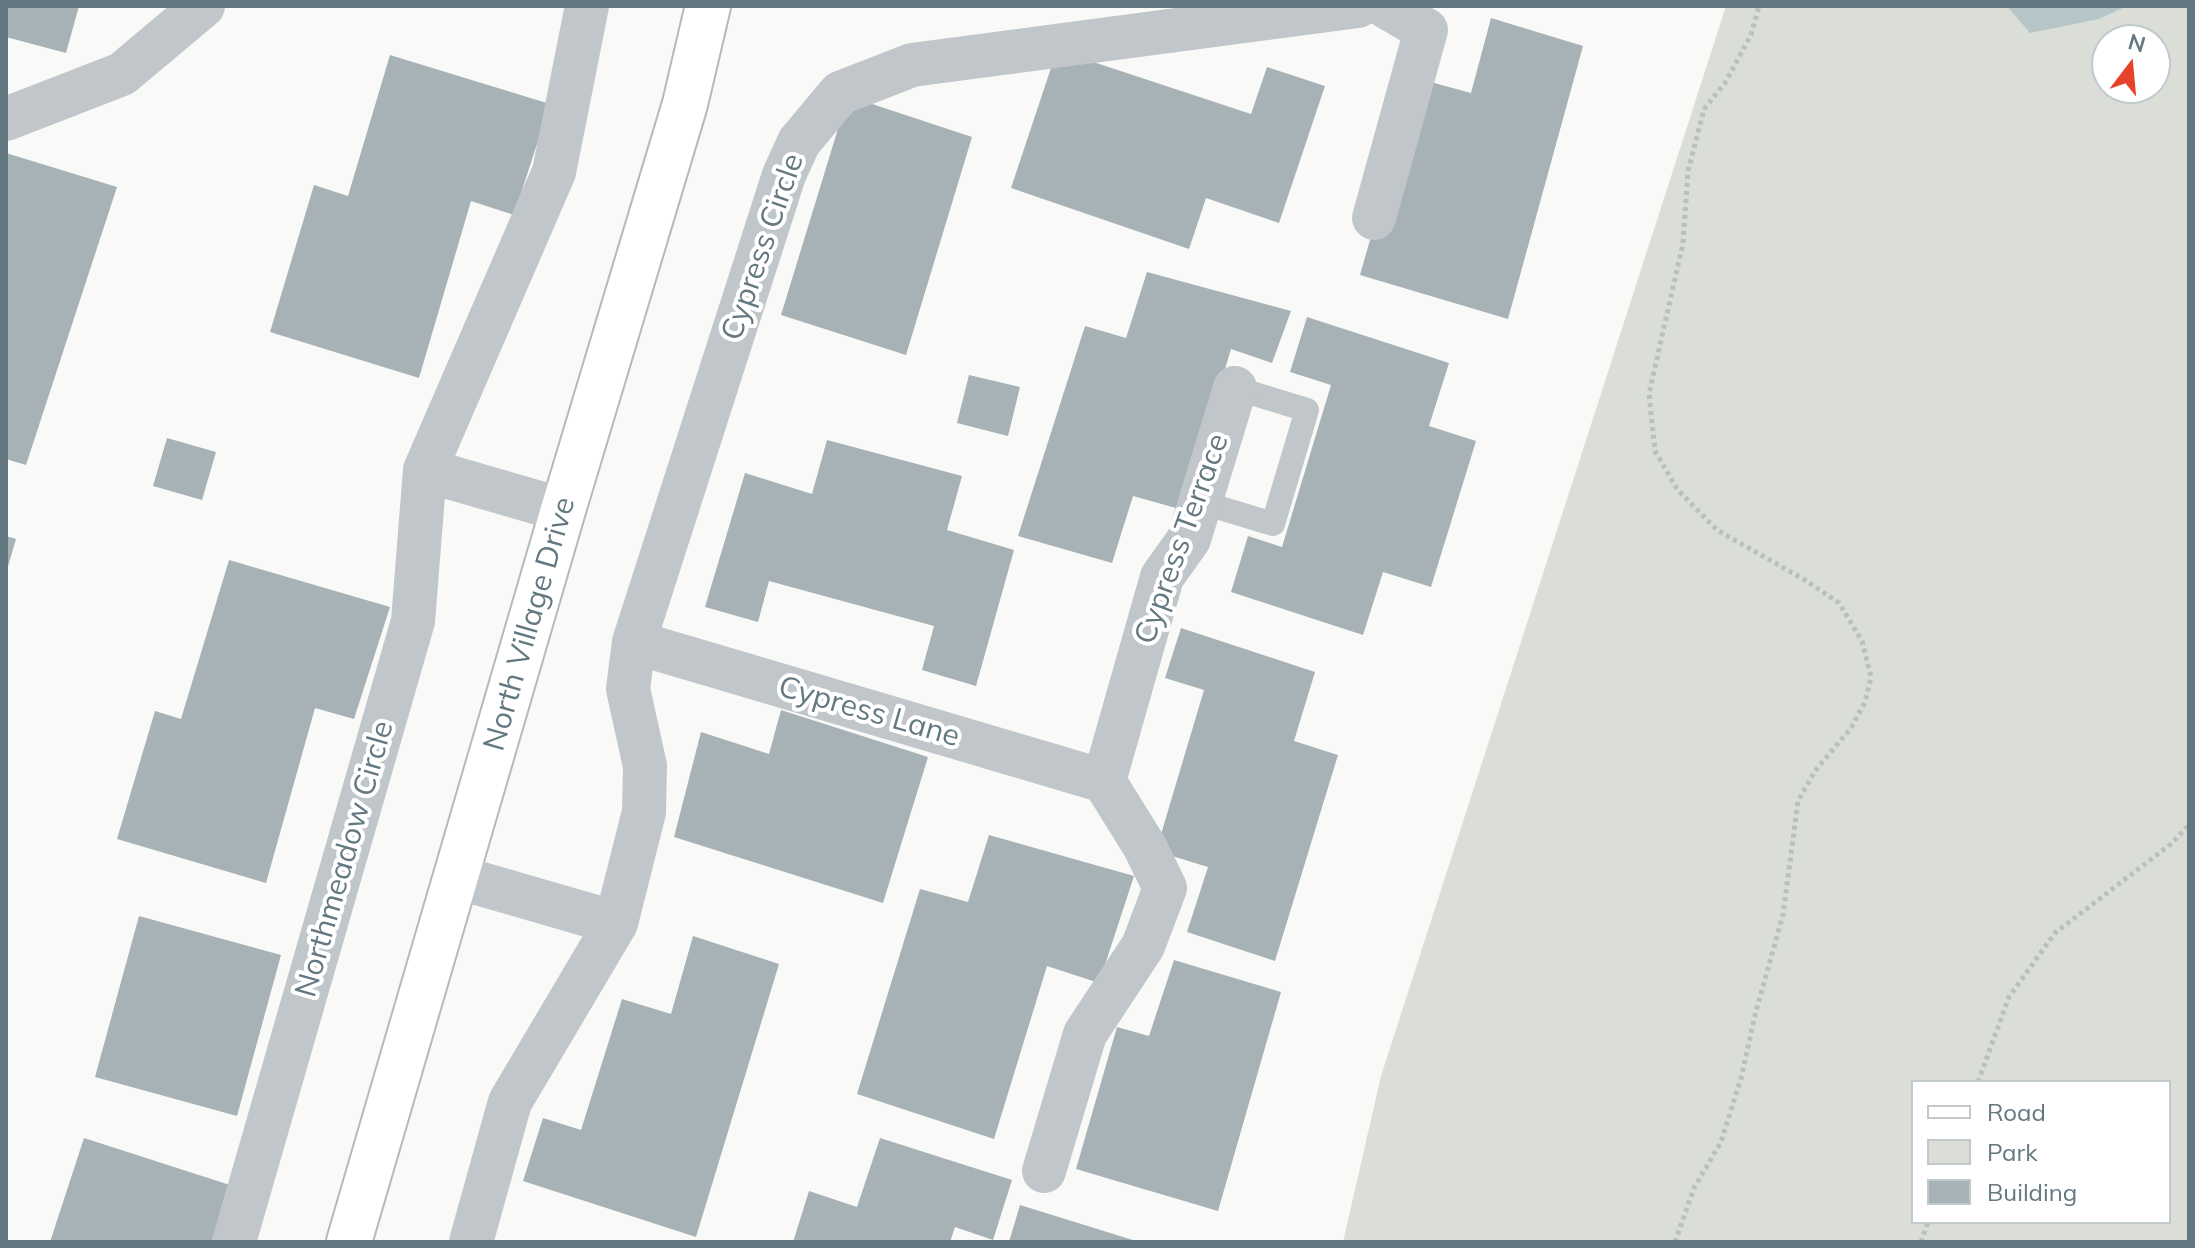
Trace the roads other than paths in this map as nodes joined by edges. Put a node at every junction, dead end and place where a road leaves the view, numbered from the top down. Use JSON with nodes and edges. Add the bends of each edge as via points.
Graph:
{"nodes":[{"id":1,"x":203,"y":6,"type":"edge"},
{"id":2,"x":587,"y":6,"type":"edge"},
{"id":3,"x":708,"y":6,"type":"edge"},
{"id":4,"x":1358,"y":6,"type":"edge"},
{"id":5,"x":1385,"y":6,"type":"edge"},
{"id":6,"x":6,"y":119,"type":"edge"},
{"id":7,"x":1374,"y":218,"type":"dead end"},
{"id":8,"x":1235,"y":388,"type":"joint"},
{"id":9,"x":425,"y":470,"type":"junction"},
{"id":10,"x":1200,"y":502,"type":"junction"},
{"id":11,"x":563,"y":510,"type":"junction"},
{"id":12,"x":634,"y":642,"type":"junction"},
{"id":13,"x":1104,"y":781,"type":"junction"},
{"id":14,"x":457,"y":877,"type":"junction"},
{"id":15,"x":616,"y":923,"type":"junction"},
{"id":16,"x":1044,"y":1171,"type":"dead end"},
{"id":17,"x":234,"y":1242,"type":"edge"},
{"id":18,"x":349,"y":1242,"type":"edge"},
{"id":19,"x":471,"y":1242,"type":"edge"}],
"edges":[{"from":1,"to":6,"type":"street","via":[[122,74]]},
{"from":2,"to":9,"type":"street","name":"Northmeadow Circle","via":[[554,172]]},
{"from":3,"to":11,"type":"street","name":"North Village Drive","via":[[685,104]]},
{"from":4,"to":12,"type":"street","name":"Cypress Circle","via":[[912,65],[840,93],[799,142],[784,175]]},
{"from":5,"to":7,"type":"street","via":[[1426,30]]},
{"from":8,"to":10,"type":"street","name":"Cypress Terrace"},
{"from":8,"to":10,"type":"lane","via":[[1307,410],[1273,524]]},
{"from":9,"to":11,"type":"street"},
{"from":9,"to":17,"type":"street","name":"Northmeadow Circle","via":[[413,621]]},
{"from":10,"to":13,"type":"street","name":"Cypress Terrace","via":[[1189,539],[1162,577]]},
{"from":11,"to":14,"type":"street","name":"North Village Drive"},
{"from":12,"to":13,"type":"street","name":"Cypress Lane"},
{"from":12,"to":15,"type":"street","name":"Cypress Circle","via":[[628,689],[645,766],[644,812]]},
{"from":13,"to":16,"type":"street","via":[[1165,888],[1143,946],[1085,1034]]},
{"from":14,"to":15,"type":"street"},
{"from":14,"to":18,"type":"street","name":"North Village Drive"},
{"from":15,"to":19,"type":"street","name":"Cypress Circle","via":[[510,1102]]}]}
